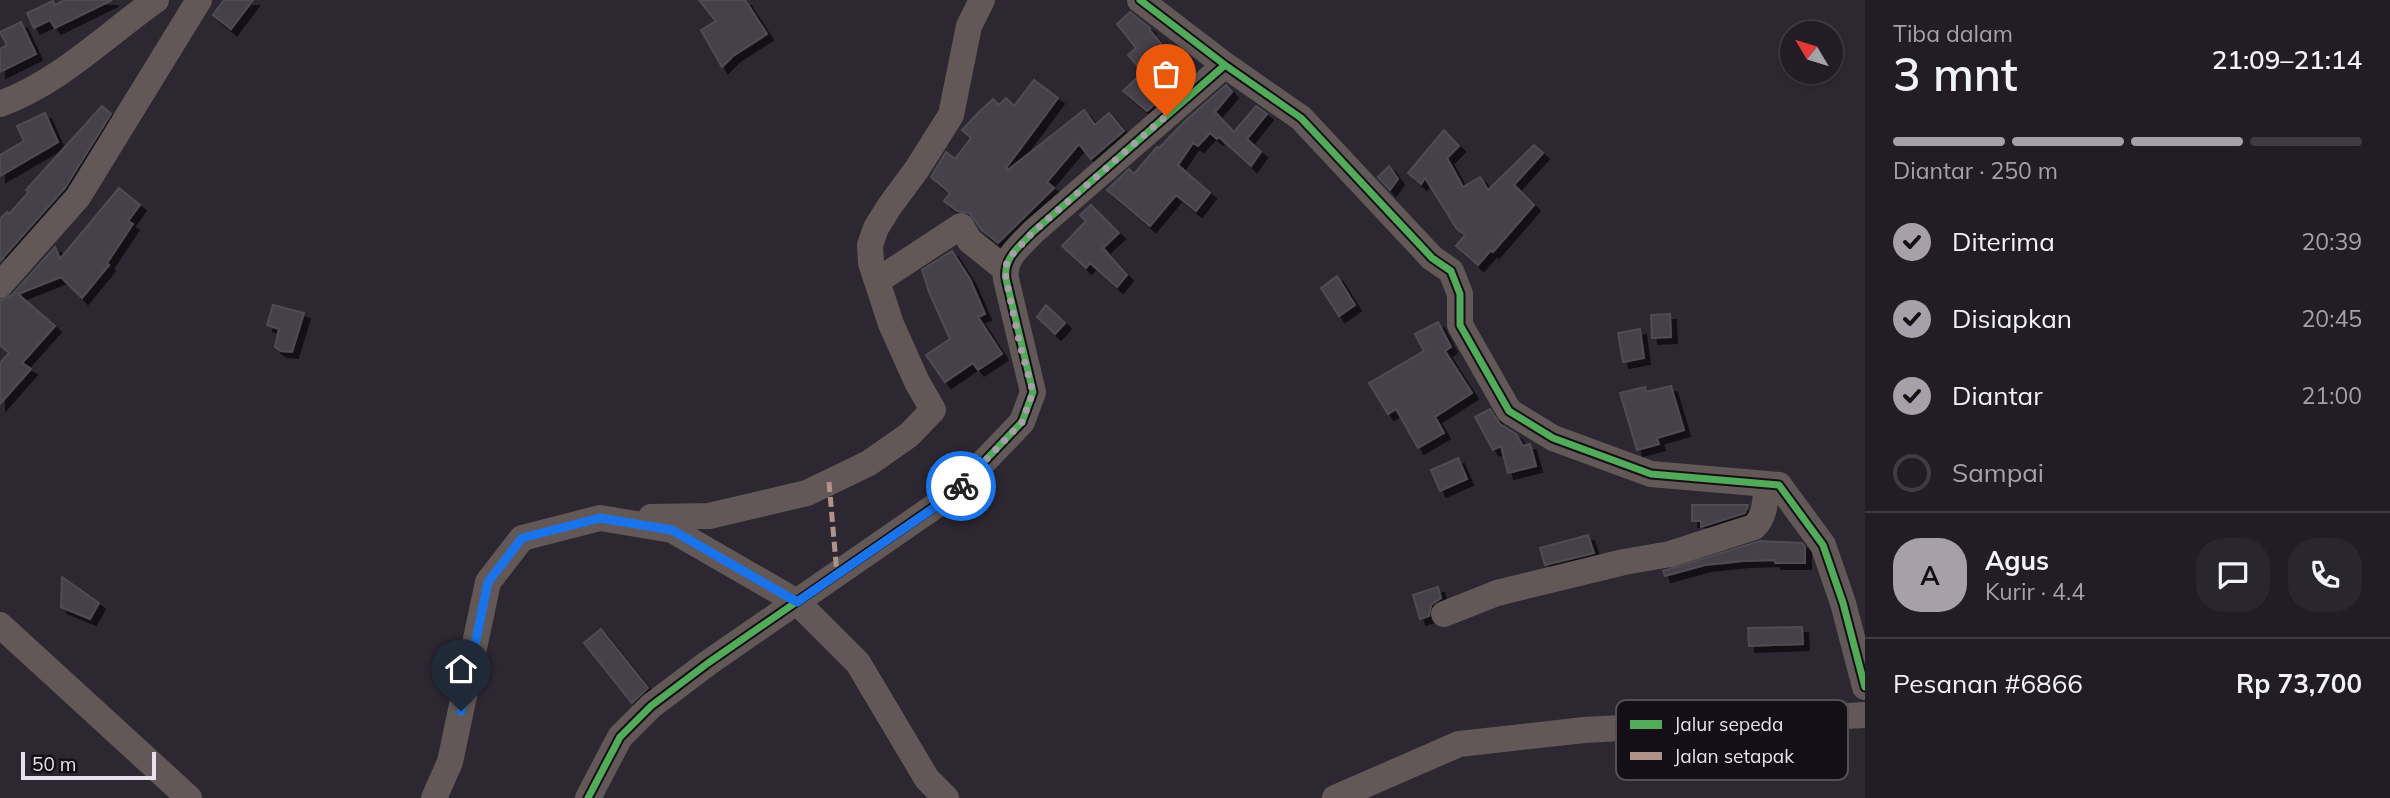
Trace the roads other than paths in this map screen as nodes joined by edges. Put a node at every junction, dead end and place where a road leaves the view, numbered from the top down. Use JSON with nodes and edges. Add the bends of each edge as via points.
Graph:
{"nodes":[{"id":1,"x":156,"y":0,"type":"edge"},
{"id":2,"x":199,"y":0,"type":"edge"},
{"id":3,"x":982,"y":0,"type":"edge"},
{"id":4,"x":1140,"y":0,"type":"edge"},
{"id":5,"x":1225,"y":65,"type":"junction"},
{"id":6,"x":0,"y":104,"type":"edge"},
{"id":7,"x":1005,"y":269,"type":"junction"},
{"id":8,"x":877,"y":281,"type":"junction"},
{"id":9,"x":0,"y":285,"type":"edge"},
{"id":10,"x":1767,"y":484,"type":"junction"},
{"id":11,"x":600,"y":518,"type":"junction"},
{"id":12,"x":797,"y":602,"type":"junction"},
{"id":13,"x":1444,"y":614,"type":"dead end"},
{"id":14,"x":0,"y":625,"type":"edge"},
{"id":15,"x":1865,"y":687,"type":"edge"},
{"id":16,"x":1616,"y":728,"type":"edge"},
{"id":17,"x":189,"y":798,"type":"edge"},
{"id":18,"x":434,"y":798,"type":"edge"},
{"id":19,"x":588,"y":798,"type":"edge"},
{"id":20,"x":946,"y":798,"type":"edge"},
{"id":21,"x":1335,"y":798,"type":"edge"}],
"edges":[{"from":1,"to":6,"type":"street","via":[[59,74]]},
{"from":2,"to":9,"type":"street","via":[[78,197]]},
{"from":3,"to":8,"type":"street","via":[[969,26],[951,115],[876,228],[870,245]]},
{"from":4,"to":5,"type":"street"},
{"from":5,"to":7,"type":"street","via":[[1033,232],[1008,259]]},
{"from":5,"to":10,"type":"street","via":[[1301,118],[1432,258],[1451,271],[1460,294],[1460,325],[1509,411],[1553,438],[1651,474]]},
{"from":7,"to":8,"type":"street","via":[[970,241],[961,226]]},
{"from":7,"to":12,"type":"street","via":[[1033,392],[1022,422],[954,494]]},
{"from":8,"to":11,"type":"street","via":[[891,324],[933,411],[909,435],[870,463],[807,493],[709,516]]},
{"from":10,"to":13,"type":"street","via":[[1763,512],[1754,527],[1670,554],[1497,593]]},
{"from":10,"to":15,"type":"street","via":[[1779,485],[1823,545]]},
{"from":11,"to":12,"type":"street","via":[[672,530]]},
{"from":11,"to":18,"type":"street","via":[[522,538],[488,582],[450,762]]},
{"from":12,"to":19,"type":"street","via":[[651,706],[620,737]]},
{"from":12,"to":20,"type":"street","via":[[858,663],[927,779]]},
{"from":14,"to":17,"type":"street"},
{"from":16,"to":21,"type":"street","via":[[1459,744]]}]}
